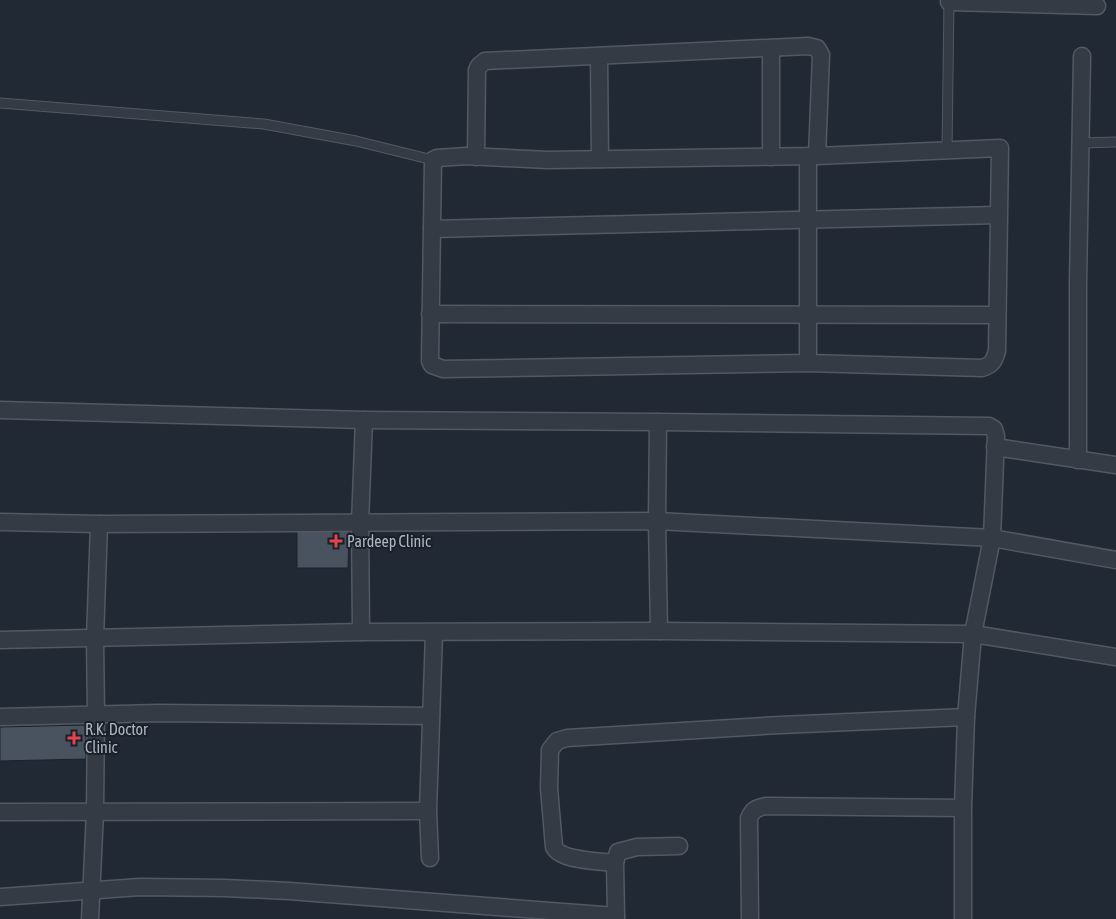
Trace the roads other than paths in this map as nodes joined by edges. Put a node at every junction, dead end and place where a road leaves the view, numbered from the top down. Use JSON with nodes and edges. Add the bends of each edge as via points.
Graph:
{"nodes":[{"id":1,"x":949,"y":1,"type":"edge"},
{"id":2,"x":1097,"y":6,"type":"dead end"},
{"id":3,"x":771,"y":48,"type":"junction"},
{"id":4,"x":599,"y":56,"type":"junction"},
{"id":5,"x":1082,"y":56,"type":"dead end"},
{"id":6,"x":0,"y":103,"type":"edge"},
{"id":7,"x":1116,"y":142,"type":"edge"},
{"id":8,"x":1081,"y":143,"type":"junction"},
{"id":9,"x":947,"y":152,"type":"junction"},
{"id":10,"x":813,"y":156,"type":"junction"},
{"id":11,"x":476,"y":157,"type":"junction"},
{"id":12,"x":771,"y":157,"type":"junction"},
{"id":13,"x":600,"y":159,"type":"junction"},
{"id":14,"x":433,"y":160,"type":"junction"},
{"id":15,"x":998,"y":215,"type":"junction"},
{"id":16,"x":808,"y":219,"type":"junction"},
{"id":17,"x":432,"y":229,"type":"junction"},
{"id":18,"x":430,"y":314,"type":"junction"},
{"id":19,"x":808,"y":316,"type":"junction"},
{"id":20,"x":997,"y":316,"type":"junction"},
{"id":21,"x":808,"y":363,"type":"junction"},
{"id":22,"x":0,"y":410,"type":"edge"},
{"id":23,"x":364,"y":420,"type":"junction"},
{"id":24,"x":658,"y":422,"type":"junction"},
{"id":25,"x":995,"y":447,"type":"junction"},
{"id":26,"x":1078,"y":460,"type":"junction"},
{"id":27,"x":1116,"y":465,"type":"edge"},
{"id":28,"x":657,"y":521,"type":"junction"},
{"id":29,"x":0,"y":522,"type":"edge"},
{"id":30,"x":360,"y":523,"type":"junction"},
{"id":31,"x":99,"y":524,"type":"junction"},
{"id":32,"x":992,"y":538,"type":"junction"},
{"id":33,"x":1116,"y":560,"type":"edge"},
{"id":34,"x":660,"y":631,"type":"junction"},
{"id":35,"x":361,"y":632,"type":"junction"},
{"id":36,"x":434,"y":633,"type":"junction"},
{"id":37,"x":973,"y":634,"type":"junction"},
{"id":38,"x":95,"y":639,"type":"junction"},
{"id":39,"x":0,"y":640,"type":"edge"},
{"id":40,"x":1116,"y":658,"type":"edge"},
{"id":41,"x":96,"y":714,"type":"junction"},
{"id":42,"x":431,"y":716,"type":"junction"},
{"id":43,"x":0,"y":717,"type":"edge"},
{"id":44,"x":966,"y":718,"type":"junction"},
{"id":45,"x":963,"y":808,"type":"junction"},
{"id":46,"x":0,"y":812,"type":"edge"},
{"id":47,"x":95,"y":812,"type":"junction"},
{"id":48,"x":428,"y":812,"type":"junction"},
{"id":49,"x":679,"y":846,"type":"dead end"},
{"id":50,"x":430,"y":858,"type":"dead end"},
{"id":51,"x":615,"y":863,"type":"junction"},
{"id":52,"x":91,"y":890,"type":"junction"},
{"id":53,"x":0,"y":897,"type":"edge"},
{"id":54,"x":616,"y":918,"type":"edge"},
{"id":55,"x":90,"y":919,"type":"edge"},
{"id":56,"x":750,"y":919,"type":"edge"},
{"id":57,"x":963,"y":919,"type":"edge"}],
"edges":[{"from":1,"to":2,"type":"street"},
{"from":1,"to":9,"type":"lane"},
{"from":3,"to":4,"type":"street"},
{"from":3,"to":10,"type":"street","via":[[808,46],[820,51]]},
{"from":3,"to":12,"type":"street"},
{"from":4,"to":11,"type":"street","via":[[482,63],[477,70]]},
{"from":4,"to":13,"type":"street"},
{"from":5,"to":8,"type":"street"},
{"from":6,"to":14,"type":"lane","via":[[264,124],[356,141]]},
{"from":7,"to":8,"type":"lane"},
{"from":8,"to":26,"type":"street"},
{"from":9,"to":10,"type":"street"},
{"from":9,"to":15,"type":"street","via":[[1000,148]]},
{"from":10,"to":12,"type":"street"},
{"from":10,"to":16,"type":"street"},
{"from":11,"to":13,"type":"street"},
{"from":11,"to":14,"type":"street","via":[[442,156]]},
{"from":12,"to":13,"type":"street"},
{"from":14,"to":17,"type":"street"},
{"from":15,"to":16,"type":"street"},
{"from":15,"to":20,"type":"street"},
{"from":16,"to":17,"type":"street"},
{"from":16,"to":19,"type":"street"},
{"from":17,"to":18,"type":"street"},
{"from":18,"to":19,"type":"street"},
{"from":18,"to":21,"type":"street","via":[[430,361],[443,369]]},
{"from":19,"to":20,"type":"street"},
{"from":19,"to":21,"type":"street"},
{"from":20,"to":21,"type":"street","via":[[995,358],[989,366],[982,368]]},
{"from":22,"to":23,"type":"street"},
{"from":23,"to":24,"type":"street"},
{"from":23,"to":30,"type":"street"},
{"from":24,"to":25,"type":"street","via":[[981,425],[994,429]]},
{"from":24,"to":28,"type":"street"},
{"from":25,"to":26,"type":"street"},
{"from":25,"to":32,"type":"street"},
{"from":26,"to":27,"type":"street"},
{"from":28,"to":30,"type":"street"},
{"from":28,"to":32,"type":"street"},
{"from":28,"to":34,"type":"street"},
{"from":29,"to":31,"type":"street"},
{"from":30,"to":31,"type":"street"},
{"from":30,"to":35,"type":"street"},
{"from":31,"to":38,"type":"street"},
{"from":32,"to":33,"type":"street"},
{"from":32,"to":37,"type":"street"},
{"from":34,"to":36,"type":"street"},
{"from":34,"to":37,"type":"street"},
{"from":35,"to":36,"type":"street"},
{"from":35,"to":38,"type":"street"},
{"from":36,"to":42,"type":"street"},
{"from":37,"to":40,"type":"street"},
{"from":37,"to":44,"type":"street"},
{"from":38,"to":39,"type":"street"},
{"from":38,"to":41,"type":"street"},
{"from":41,"to":42,"type":"street"},
{"from":41,"to":43,"type":"street"},
{"from":41,"to":47,"type":"street"},
{"from":42,"to":48,"type":"street"},
{"from":44,"to":45,"type":"street"},
{"from":44,"to":51,"type":"street","via":[[703,730],[557,741],[550,750],[549,788],[554,848],[565,857]]},
{"from":45,"to":56,"type":"street","via":[[756,808],[749,818]]},
{"from":45,"to":57,"type":"street"},
{"from":46,"to":47,"type":"street"},
{"from":47,"to":48,"type":"street"},
{"from":47,"to":52,"type":"street"},
{"from":48,"to":50,"type":"street"},
{"from":49,"to":51,"type":"street","via":[[626,849],[618,852]]},
{"from":51,"to":54,"type":"street"},
{"from":52,"to":53,"type":"street"},
{"from":52,"to":54,"type":"street","via":[[140,887],[280,891]]},
{"from":52,"to":55,"type":"street"}]}
